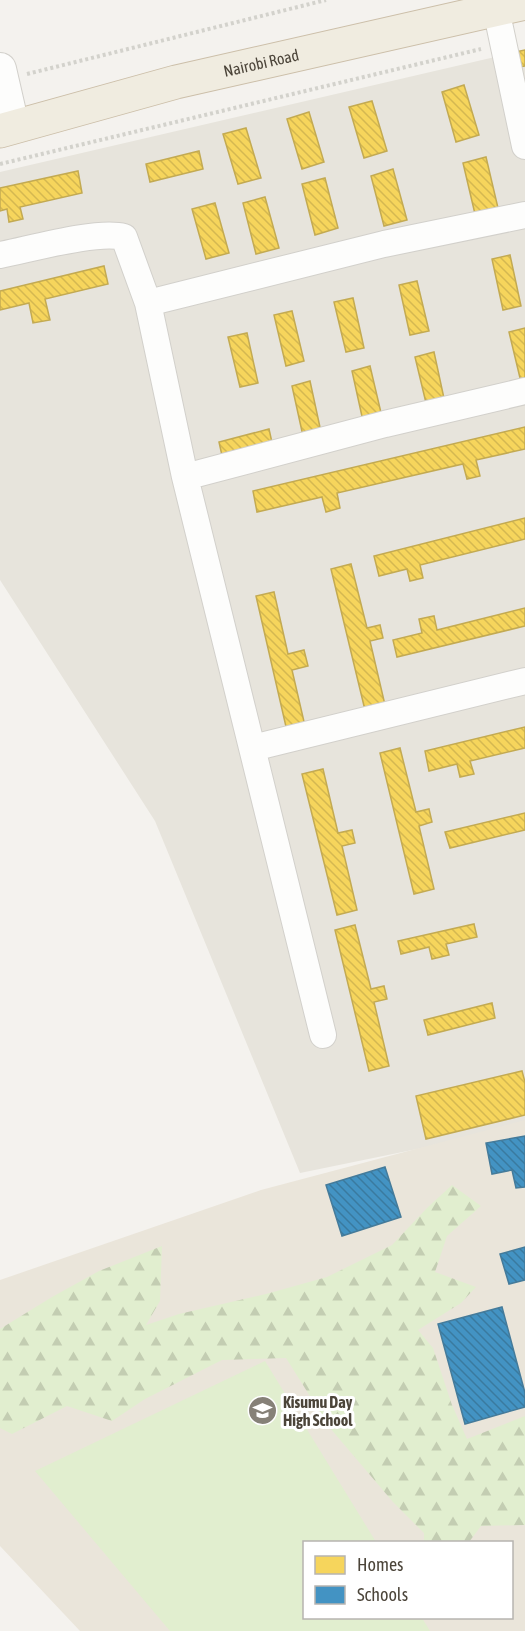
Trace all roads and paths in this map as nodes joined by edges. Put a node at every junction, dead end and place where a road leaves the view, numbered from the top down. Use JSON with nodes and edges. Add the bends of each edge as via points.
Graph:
{"nodes":[{"id":1,"x":326,"y":0,"type":"edge"},
{"id":2,"x":507,"y":4,"type":"edge"},
{"id":3,"x":502,"y":43,"type":"junction"},
{"id":4,"x":1,"y":74,"type":"edge"},
{"id":5,"x":4,"y":123,"type":"edge"},
{"id":6,"x":525,"y":146,"type":"edge"},
{"id":7,"x":0,"y":164,"type":"edge"},
{"id":8,"x":525,"y":215,"type":"edge"},
{"id":9,"x":0,"y":255,"type":"edge"},
{"id":10,"x":148,"y":303,"type":"junction"},
{"id":11,"x":525,"y":391,"type":"edge"},
{"id":12,"x":185,"y":477,"type":"junction"},
{"id":13,"x":525,"y":681,"type":"edge"},
{"id":14,"x":253,"y":748,"type":"junction"},
{"id":15,"x":323,"y":1035,"type":"dead end"}],
"edges":[{"from":1,"to":4,"type":"path"},
{"from":2,"to":3,"type":"street"},
{"from":2,"to":5,"type":"highway","name":"Nairobi Road"},
{"from":3,"to":6,"type":"street"},
{"from":3,"to":7,"type":"path"},
{"from":4,"to":5,"type":"street"},
{"from":8,"to":10,"type":"street","via":[[384,244]]},
{"from":9,"to":10,"type":"street","via":[[115,234],[124,237]]},
{"from":10,"to":12,"type":"street"},
{"from":11,"to":12,"type":"street"},
{"from":12,"to":14,"type":"street"},
{"from":13,"to":14,"type":"street"},
{"from":14,"to":15,"type":"street"}]}
